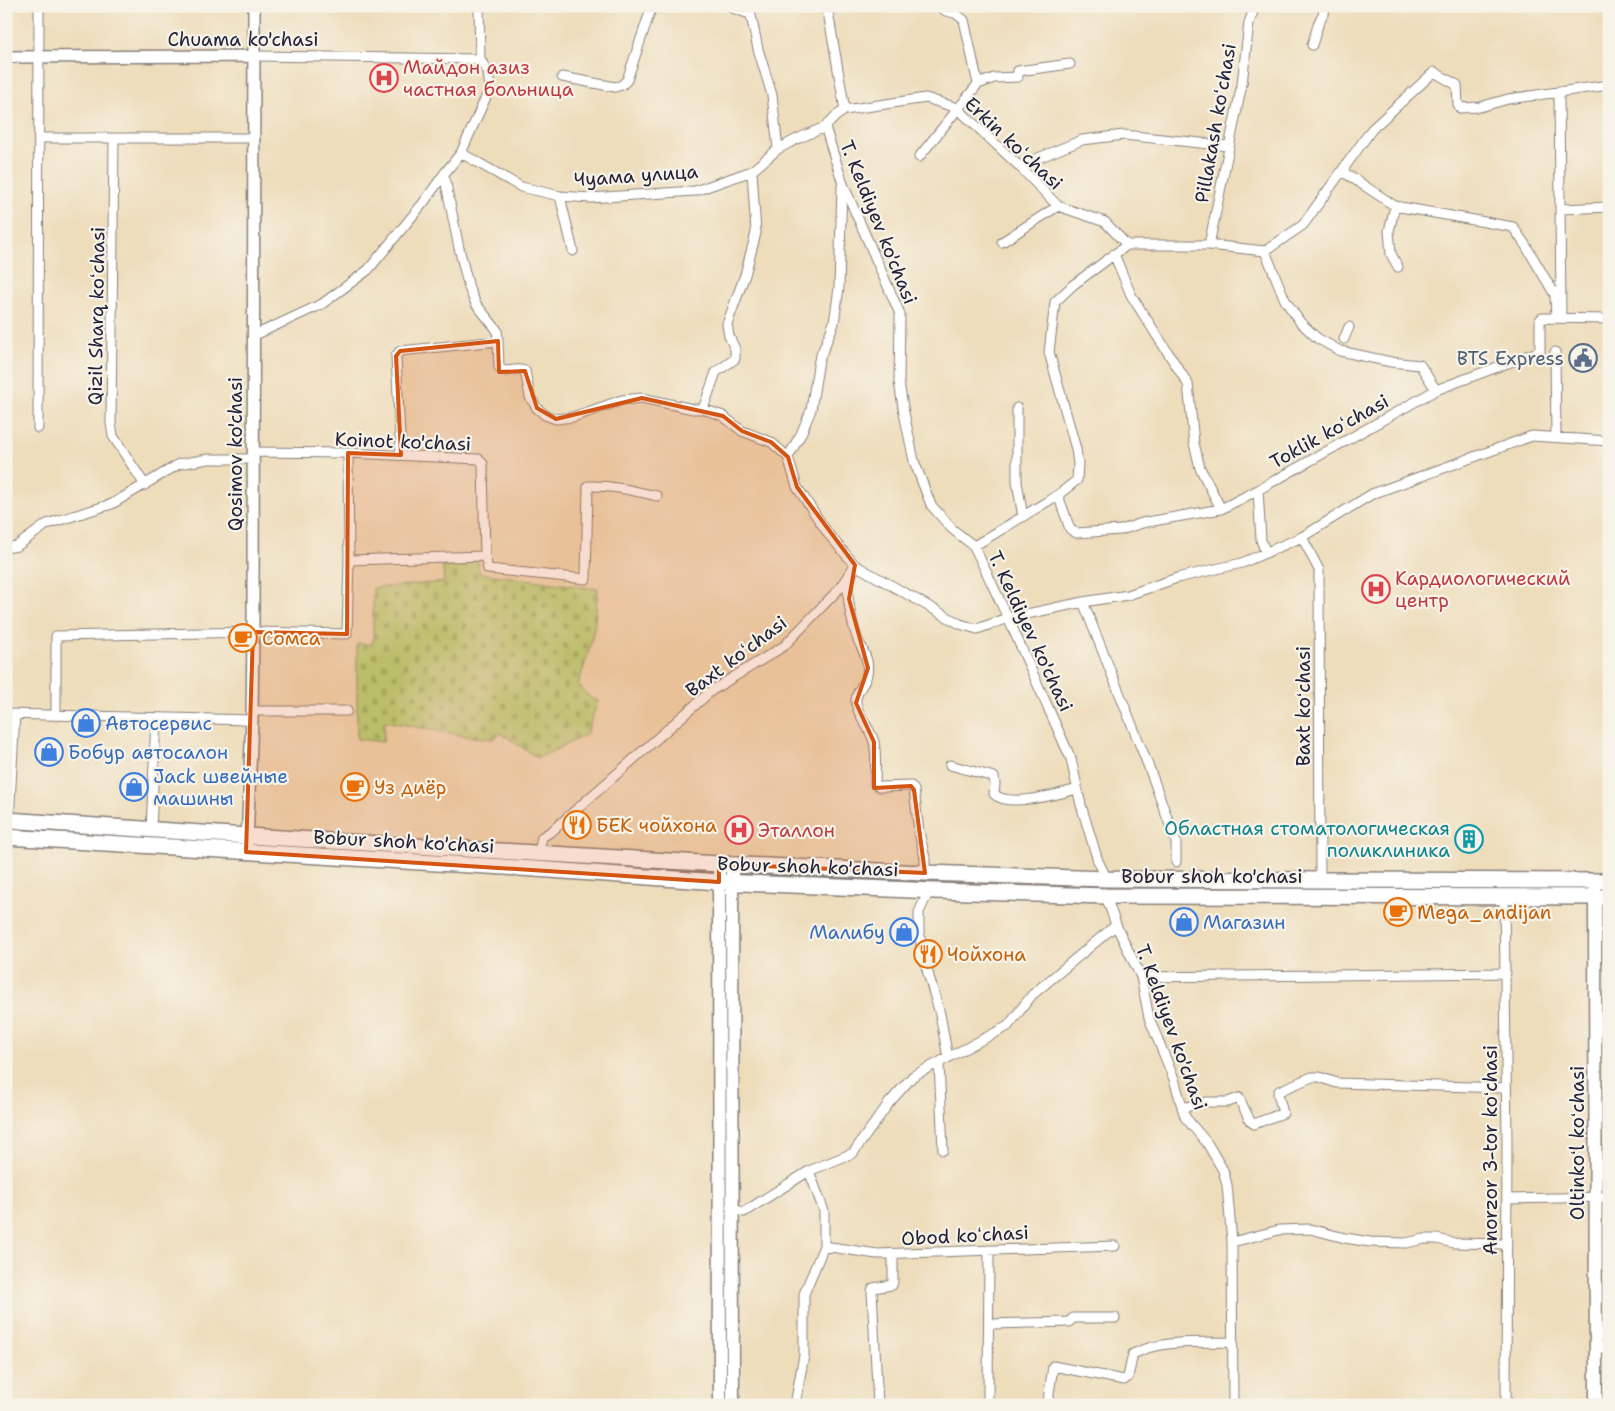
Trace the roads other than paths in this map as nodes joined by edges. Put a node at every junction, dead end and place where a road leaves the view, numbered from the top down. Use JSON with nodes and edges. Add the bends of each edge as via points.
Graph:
{"nodes":[{"id":1,"x":39,"y":6,"type":"edge"},
{"id":2,"x":254,"y":6,"type":"edge"},
{"id":3,"x":479,"y":6,"type":"edge"},
{"id":4,"x":652,"y":6,"type":"edge"},
{"id":5,"x":730,"y":6,"type":"edge"},
{"id":6,"x":827,"y":6,"type":"edge"},
{"id":7,"x":939,"y":6,"type":"edge"},
{"id":8,"x":1255,"y":6,"type":"edge"},
{"id":9,"x":1327,"y":6,"type":"edge"},
{"id":10,"x":749,"y":10,"type":"edge"},
{"id":11,"x":1312,"y":45,"type":"dead end"},
{"id":12,"x":6,"y":56,"type":"edge"},
{"id":13,"x":38,"y":56,"type":"junction"},
{"id":14,"x":254,"y":56,"type":"junction"},
{"id":15,"x":480,"y":59,"type":"junction"},
{"id":16,"x":1070,"y":64,"type":"dead end"},
{"id":17,"x":562,"y":77,"type":"dead end"},
{"id":18,"x":978,"y":84,"type":"junction"},
{"id":19,"x":1609,"y":85,"type":"edge"},
{"id":20,"x":1559,"y":91,"type":"junction"},
{"id":21,"x":957,"y":108,"type":"junction"},
{"id":22,"x":845,"y":110,"type":"junction"},
{"id":23,"x":825,"y":127,"type":"junction"},
{"id":24,"x":39,"y":138,"type":"junction"},
{"id":25,"x":114,"y":138,"type":"junction"},
{"id":26,"x":254,"y":138,"type":"junction"},
{"id":27,"x":1228,"y":146,"type":"junction"},
{"id":28,"x":778,"y":149,"type":"junction"},
{"id":29,"x":461,"y":153,"type":"junction"},
{"id":30,"x":919,"y":157,"type":"dead end"},
{"id":31,"x":1019,"y":166,"type":"junction"},
{"id":32,"x":752,"y":171,"type":"junction"},
{"id":33,"x":1342,"y":171,"type":"junction"},
{"id":34,"x":444,"y":174,"type":"junction"},
{"id":35,"x":843,"y":184,"type":"junction"},
{"id":36,"x":560,"y":196,"type":"junction"},
{"id":37,"x":1058,"y":206,"type":"junction"},
{"id":38,"x":1395,"y":206,"type":"junction"},
{"id":39,"x":1609,"y":207,"type":"edge"},
{"id":40,"x":1560,"y":209,"type":"junction"},
{"id":41,"x":1002,"y":242,"type":"dead end"},
{"id":42,"x":1127,"y":245,"type":"junction"},
{"id":43,"x":1209,"y":246,"type":"junction"},
{"id":44,"x":573,"y":251,"type":"dead end"},
{"id":45,"x":1265,"y":251,"type":"junction"},
{"id":46,"x":1114,"y":254,"type":"junction"},
{"id":47,"x":1398,"y":267,"type":"dead end"},
{"id":48,"x":1558,"y":318,"type":"junction"},
{"id":49,"x":1609,"y":319,"type":"edge"},
{"id":50,"x":1349,"y":328,"type":"dead end"},
{"id":51,"x":253,"y":336,"type":"junction"},
{"id":52,"x":498,"y":341,"type":"junction"},
{"id":53,"x":1342,"y":346,"type":"junction"},
{"id":54,"x":1555,"y":352,"type":"dead end"},
{"id":55,"x":1436,"y":390,"type":"junction"},
{"id":56,"x":1017,"y":408,"type":"dead end"},
{"id":57,"x":703,"y":409,"type":"junction"},
{"id":58,"x":38,"y":428,"type":"dead end"},
{"id":59,"x":1556,"y":437,"type":"junction"},
{"id":60,"x":1609,"y":441,"type":"edge"},
{"id":61,"x":348,"y":454,"type":"junction"},
{"id":62,"x":401,"y":455,"type":"junction"},
{"id":63,"x":253,"y":456,"type":"junction"},
{"id":64,"x":788,"y":457,"type":"junction"},
{"id":65,"x":145,"y":485,"type":"junction"},
{"id":66,"x":1258,"y":490,"type":"junction"},
{"id":67,"x":1058,"y":495,"type":"junction"},
{"id":68,"x":657,"y":496,"type":"dead end"},
{"id":69,"x":1221,"y":509,"type":"junction"},
{"id":70,"x":1023,"y":517,"type":"junction"},
{"id":71,"x":1302,"y":537,"type":"junction"},
{"id":72,"x":974,"y":546,"type":"junction"},
{"id":73,"x":6,"y":548,"type":"edge"},
{"id":74,"x":1266,"y":553,"type":"junction"},
{"id":75,"x":485,"y":556,"type":"junction"},
{"id":76,"x":349,"y":560,"type":"junction"},
{"id":77,"x":855,"y":565,"type":"junction"},
{"id":78,"x":1083,"y":602,"type":"junction"},
{"id":79,"x":1008,"y":618,"type":"junction"},
{"id":80,"x":253,"y":632,"type":"junction"},
{"id":81,"x":347,"y":711,"type":"dead end"},
{"id":82,"x":10,"y":714,"type":"edge"},
{"id":83,"x":252,"y":715,"type":"junction"},
{"id":84,"x":56,"y":716,"type":"junction"},
{"id":85,"x":156,"y":718,"type":"junction"},
{"id":86,"x":950,"y":764,"type":"dead end"},
{"id":87,"x":1077,"y":789,"type":"junction"},
{"id":88,"x":8,"y":820,"type":"edge"},
{"id":89,"x":151,"y":830,"type":"junction"},
{"id":90,"x":247,"y":836,"type":"junction"},
{"id":91,"x":6,"y":837,"type":"edge"},
{"id":92,"x":246,"y":852,"type":"junction"},
{"id":93,"x":539,"y":852,"type":"junction"},
{"id":94,"x":1176,"y":862,"type":"dead end"},
{"id":95,"x":725,"y":864,"type":"junction"},
{"id":96,"x":925,"y":873,"type":"junction"},
{"id":97,"x":1604,"y":878,"type":"edge"},
{"id":98,"x":1107,"y":879,"type":"junction"},
{"id":99,"x":1320,"y":879,"type":"junction"},
{"id":100,"x":725,"y":883,"type":"junction"},
{"id":101,"x":1609,"y":888,"type":"edge"},
{"id":102,"x":929,"y":891,"type":"junction"},
{"id":103,"x":1106,"y":896,"type":"junction"},
{"id":104,"x":1504,"y":896,"type":"junction"},
{"id":105,"x":1602,"y":897,"type":"edge"},
{"id":106,"x":1116,"y":925,"type":"junction"},
{"id":107,"x":1506,"y":973,"type":"junction"},
{"id":108,"x":1141,"y":977,"type":"junction"},
{"id":109,"x":948,"y":1058,"type":"junction"},
{"id":110,"x":939,"y":1063,"type":"junction"},
{"id":111,"x":1506,"y":1088,"type":"junction"},
{"id":112,"x":1182,"y":1108,"type":"junction"},
{"id":113,"x":943,"y":1150,"type":"dead end"},
{"id":114,"x":809,"y":1171,"type":"junction"},
{"id":115,"x":719,"y":1197,"type":"junction"},
{"id":116,"x":1602,"y":1197,"type":"edge"},
{"id":117,"x":1507,"y":1199,"type":"junction"},
{"id":118,"x":733,"y":1203,"type":"junction"},
{"id":119,"x":1232,"y":1242,"type":"junction"},
{"id":120,"x":1507,"y":1244,"type":"junction"},
{"id":121,"x":824,"y":1246,"type":"junction"},
{"id":122,"x":1115,"y":1246,"type":"dead end"},
{"id":123,"x":989,"y":1250,"type":"junction"},
{"id":124,"x":893,"y":1254,"type":"junction"},
{"id":125,"x":1115,"y":1318,"type":"dead end"},
{"id":126,"x":989,"y":1324,"type":"junction"},
{"id":127,"x":1233,"y":1342,"type":"junction"},
{"id":128,"x":1602,"y":1348,"type":"edge"},
{"id":129,"x":1048,"y":1401,"type":"dead end"},
{"id":130,"x":720,"y":1405,"type":"edge"},
{"id":131,"x":733,"y":1405,"type":"edge"},
{"id":132,"x":796,"y":1405,"type":"edge"},
{"id":133,"x":878,"y":1405,"type":"edge"},
{"id":134,"x":984,"y":1405,"type":"edge"},
{"id":135,"x":1233,"y":1405,"type":"edge"},
{"id":136,"x":1506,"y":1405,"type":"edge"},
{"id":137,"x":1596,"y":1405,"type":"edge"}],
"edges":[{"from":1,"to":13,"type":"street"},
{"from":2,"to":14,"type":"street","name":"Qosimov ko'chasi"},
{"from":3,"to":15,"type":"street"},
{"from":4,"to":17,"type":"street","via":[[627,80],[622,84],[615,86]]},
{"from":5,"to":10,"type":"street"},
{"from":6,"to":22,"type":"street"},
{"from":7,"to":18,"type":"street","via":[[964,20]]},
{"from":8,"to":27,"type":"street","name":"Pillakash koʻchasi","via":[[1249,22],[1242,84]]},
{"from":9,"to":11,"type":"street"},
{"from":10,"to":28,"type":"street","via":[[772,95]]},
{"from":12,"to":13,"type":"street","name":"Chuama ko'chasi"},
{"from":13,"to":14,"type":"street","name":"Chuama ko'chasi"},
{"from":13,"to":24,"type":"street"},
{"from":14,"to":15,"type":"street","name":"Chuama ko'chasi"},
{"from":14,"to":26,"type":"street","name":"Qosimov ko'chasi"},
{"from":15,"to":29,"type":"street","via":[[488,72],[490,88]]},
{"from":16,"to":18,"type":"street","via":[[1018,71],[1018,77],[994,78]]},
{"from":18,"to":21,"type":"street"},
{"from":19,"to":20,"type":"street"},
{"from":20,"to":33,"type":"street","via":[[1460,108],[1457,85],[1434,72],[1372,129]]},
{"from":20,"to":40,"type":"street"},
{"from":21,"to":22,"type":"street","name":"Erkin koʻchasi","via":[[926,98]]},
{"from":21,"to":30,"type":"street"},
{"from":21,"to":31,"type":"street","name":"Erkin koʻchasi"},
{"from":22,"to":23,"type":"street","name":"Чуама улица"},
{"from":23,"to":28,"type":"street","name":"Чуама улица"},
{"from":23,"to":35,"type":"street","name":"T. Keldiyev ko'chasi"},
{"from":24,"to":25,"type":"street"},
{"from":24,"to":58,"type":"street"},
{"from":25,"to":26,"type":"street"},
{"from":25,"to":65,"type":"street","name":"Qizil Sharq koʻchasi","via":[[111,423],[113,436]]},
{"from":26,"to":51,"type":"street","name":"Qosimov ko'chasi"},
{"from":27,"to":31,"type":"street","via":[[1124,135],[1082,140]]},
{"from":27,"to":43,"type":"street","name":"Pillakash koʻchasi"},
{"from":28,"to":32,"type":"street","name":"Чуама улица"},
{"from":29,"to":34,"type":"street"},
{"from":29,"to":36,"type":"street","name":"Чуама улица","via":[[521,187]]},
{"from":31,"to":37,"type":"street","name":"Erkin koʻchasi"},
{"from":32,"to":36,"type":"street","name":"Чуама улица","via":[[695,191],[590,198]]},
{"from":32,"to":57,"type":"street","via":[[756,233],[727,324],[736,355],[716,372]]},
{"from":33,"to":38,"type":"street"},
{"from":33,"to":45,"type":"street","via":[[1303,225]]},
{"from":34,"to":51,"type":"street","via":[[368,270],[322,304]]},
{"from":34,"to":52,"type":"street","via":[[469,288],[476,304],[497,330]]},
{"from":35,"to":64,"type":"street","via":[[839,288],[834,323],[819,360],[811,410]]},
{"from":35,"to":72,"type":"street","name":"T. Keldiyev ko'chasi","via":[[900,314],[899,382],[914,461],[931,505],[952,529]]},
{"from":36,"to":44,"type":"street"},
{"from":37,"to":41,"type":"street"},
{"from":37,"to":42,"type":"street","name":"Erkin koʻchasi","via":[[1105,222]]},
{"from":38,"to":47,"type":"street","via":[[1389,231],[1391,254]]},
{"from":38,"to":48,"type":"street","via":[[1513,227],[1555,295]]},
{"from":39,"to":40,"type":"street"},
{"from":40,"to":48,"type":"street"},
{"from":42,"to":43,"type":"street"},
{"from":42,"to":46,"type":"street"},
{"from":43,"to":45,"type":"street"},
{"from":45,"to":53,"type":"street","via":[[1285,300],[1300,322],[1317,338]]},
{"from":46,"to":67,"type":"street","via":[[1055,302],[1049,352],[1078,464],[1077,480]]},
{"from":46,"to":69,"type":"street","via":[[1131,295],[1188,384],[1194,444],[1200,468]]},
{"from":48,"to":49,"type":"street"},
{"from":48,"to":55,"type":"street","name":"Toklik koʻchasi","via":[[1540,320],[1540,351]]},
{"from":50,"to":53,"type":"street"},
{"from":51,"to":63,"type":"street","name":"Qosimov ko'chasi"},
{"from":52,"to":57,"type":"street","via":[[501,370],[525,371],[530,397],[537,408],[556,419],[573,417],[622,400],[642,398]]},
{"from":52,"to":62,"type":"street","via":[[400,351],[396,356]]},
{"from":53,"to":55,"type":"street","via":[[1391,362],[1420,364]]},
{"from":54,"to":59,"type":"street"},
{"from":55,"to":66,"type":"street","name":"Toklik koʻchasi"},
{"from":56,"to":70,"type":"street","via":[[1017,482]]},
{"from":57,"to":64,"type":"street","via":[[724,416],[742,431],[771,442]]},
{"from":59,"to":60,"type":"street"},
{"from":59,"to":71,"type":"street","via":[[1532,436],[1372,494]]},
{"from":61,"to":62,"type":"street","name":"Koinot ko'chasi"},
{"from":61,"to":63,"type":"street","name":"Koinot ko'chasi"},
{"from":61,"to":76,"type":"street"},
{"from":62,"to":75,"type":"street","name":"Koinot ko'chasi","via":[[479,459],[483,464]]},
{"from":63,"to":65,"type":"street","name":"Koinot ko'chasi","via":[[179,464]]},
{"from":63,"to":80,"type":"street","name":"Qosimov ko'chasi"},
{"from":64,"to":77,"type":"street","via":[[797,488],[829,535]]},
{"from":65,"to":73,"type":"street","name":"Koinot ko'chasi","via":[[104,507],[47,524],[17,546]]},
{"from":66,"to":69,"type":"street","name":"Toklik koʻchasi"},
{"from":66,"to":74,"type":"street","via":[[1261,540]]},
{"from":67,"to":69,"type":"street","name":"Toklik koʻchasi","via":[[1070,529],[1076,533],[1121,530],[1142,523]]},
{"from":67,"to":70,"type":"street"},
{"from":68,"to":75,"type":"street","via":[[588,486],[586,579],[488,569]]},
{"from":70,"to":72,"type":"street"},
{"from":71,"to":74,"type":"street"},
{"from":71,"to":99,"type":"street","name":"Baxt koʻchasi","via":[[1319,570]]},
{"from":72,"to":79,"type":"street","name":"T. Keldiyev ko'chasi"},
{"from":74,"to":78,"type":"street","via":[[1242,563],[1176,578],[1128,595]]},
{"from":75,"to":76,"type":"street"},
{"from":76,"to":80,"type":"street","via":[[347,634]]},
{"from":77,"to":79,"type":"street","via":[[960,624],[976,629]]},
{"from":77,"to":93,"type":"street","name":"Baxt koʻchasi","via":[[839,589],[784,646],[705,696],[542,837]]},
{"from":77,"to":96,"type":"street","via":[[849,599],[854,628],[868,668],[856,703],[874,742],[875,784],[880,788],[910,786],[914,790]]},
{"from":78,"to":79,"type":"street"},
{"from":78,"to":94,"type":"street","via":[[1176,842]]},
{"from":79,"to":87,"type":"street","name":"T. Keldiyev ko'chasi","via":[[1071,759]]},
{"from":80,"to":83,"type":"street","name":"Qosimov ko'chasi"},
{"from":80,"to":84,"type":"street","via":[[56,636]]},
{"from":81,"to":83,"type":"street"},
{"from":82,"to":84,"type":"street"},
{"from":82,"to":88,"type":"street"},
{"from":83,"to":85,"type":"street"},
{"from":83,"to":90,"type":"street","name":"Qosimov ko'chasi"},
{"from":84,"to":85,"type":"street"},
{"from":85,"to":89,"type":"street"},
{"from":86,"to":87,"type":"street","via":[[994,777],[994,794],[1001,798],[1040,799]]},
{"from":87,"to":98,"type":"street","name":"T. Keldiyev ko'chasi","via":[[1098,861]]},
{"from":88,"to":89,"type":"main road","name":"Bobur shoh ko'chasi"},
{"from":89,"to":90,"type":"main road","name":"Bobur shoh ko'chasi"},
{"from":90,"to":92,"type":"street","name":"Qosimov ko'chasi"},
{"from":90,"to":93,"type":"main road","name":"Bobur shoh ko'chasi"},
{"from":91,"to":92,"type":"main road","name":"Bobur shoh ko'chasi"},
{"from":92,"to":100,"type":"main road","name":"Bobur shoh ko'chasi"},
{"from":93,"to":95,"type":"main road","name":"Bobur shoh ko'chasi"},
{"from":95,"to":96,"type":"main road","name":"Bobur shoh ko'chasi"},
{"from":95,"to":100,"type":"main road"},
{"from":96,"to":98,"type":"main road","name":"Bobur shoh ko'chasi"},
{"from":97,"to":99,"type":"main road","name":"Bobur shoh ko'chasi"},
{"from":97,"to":105,"type":"main road","name":"Oltinkoʻl koʻchasi"},
{"from":98,"to":99,"type":"main road","name":"Bobur shoh ko'chasi"},
{"from":100,"to":102,"type":"main road","name":"Bobur shoh ko'chasi"},
{"from":100,"to":115,"type":"main road"},
{"from":100,"to":118,"type":"main road"},
{"from":101,"to":105,"type":"main road"},
{"from":102,"to":103,"type":"main road","name":"Bobur shoh ko'chasi"},
{"from":102,"to":109,"type":"street","via":[[919,912],[919,932]]},
{"from":103,"to":104,"type":"main road","name":"Bobur shoh ko'chasi"},
{"from":103,"to":106,"type":"street","name":"T. Keldiyev ko'chasi"},
{"from":104,"to":105,"type":"main road","name":"Bobur shoh ko'chasi"},
{"from":104,"to":107,"type":"street","name":"Anorzor 3-tor koʻchasi"},
{"from":105,"to":116,"type":"main road","name":"Oltinkoʻl koʻchasi"},
{"from":106,"to":108,"type":"street","name":"T. Keldiyev ko'chasi"},
{"from":106,"to":109,"type":"street","via":[[1032,995],[1008,1026]]},
{"from":107,"to":108,"type":"street"},
{"from":107,"to":111,"type":"street","name":"Anorzor 3-tor koʻchasi"},
{"from":108,"to":112,"type":"street","name":"T. Keldiyev ko'chasi","via":[[1149,1018]]},
{"from":109,"to":110,"type":"street"},
{"from":110,"to":113,"type":"street"},
{"from":110,"to":114,"type":"street","via":[[913,1076],[853,1153]]},
{"from":111,"to":112,"type":"street","via":[[1337,1082],[1312,1077],[1279,1091],[1283,1113],[1260,1123],[1250,1121],[1239,1098]]},
{"from":111,"to":117,"type":"street","name":"Anorzor 3-tor koʻchasi"},
{"from":112,"to":119,"type":"street","name":"T. Keldiyev ko'chasi","via":[[1223,1170]]},
{"from":114,"to":118,"type":"street","via":[[744,1212]]},
{"from":114,"to":121,"type":"street","via":[[824,1212]]},
{"from":115,"to":118,"type":"street"},
{"from":115,"to":130,"type":"main road"},
{"from":116,"to":117,"type":"street"},
{"from":116,"to":128,"type":"main road","name":"Oltinkoʻl koʻchasi"},
{"from":117,"to":120,"type":"street","name":"Anorzor 3-tor koʻchasi"},
{"from":118,"to":131,"type":"main road"},
{"from":119,"to":120,"type":"street","via":[[1279,1230],[1310,1229],[1370,1242],[1406,1243],[1437,1239],[1454,1243]]},
{"from":119,"to":127,"type":"street","name":"T. Keldiyev ko'chasi"},
{"from":120,"to":136,"type":"street","name":"Anorzor 3-tor koʻchasi"},
{"from":121,"to":124,"type":"street"},
{"from":121,"to":132,"type":"street","via":[[804,1294],[804,1355]]},
{"from":122,"to":123,"type":"street","name":"Obod koʻchasi"},
{"from":123,"to":124,"type":"street","name":"Obod koʻchasi"},
{"from":123,"to":126,"type":"street"},
{"from":124,"to":133,"type":"street","name":"Obod koʻchasi","via":[[892,1285],[876,1287],[872,1291]]},
{"from":125,"to":126,"type":"street"},
{"from":126,"to":134,"type":"street","via":[[988,1399]]},
{"from":127,"to":129,"type":"street","via":[[1149,1347],[1133,1354],[1128,1377],[1124,1380],[1053,1366]]},
{"from":127,"to":135,"type":"street","name":"T. Keldiyev ko'chasi"},
{"from":128,"to":137,"type":"main road","name":"Oltinkoʻl koʻchasi"}]}
